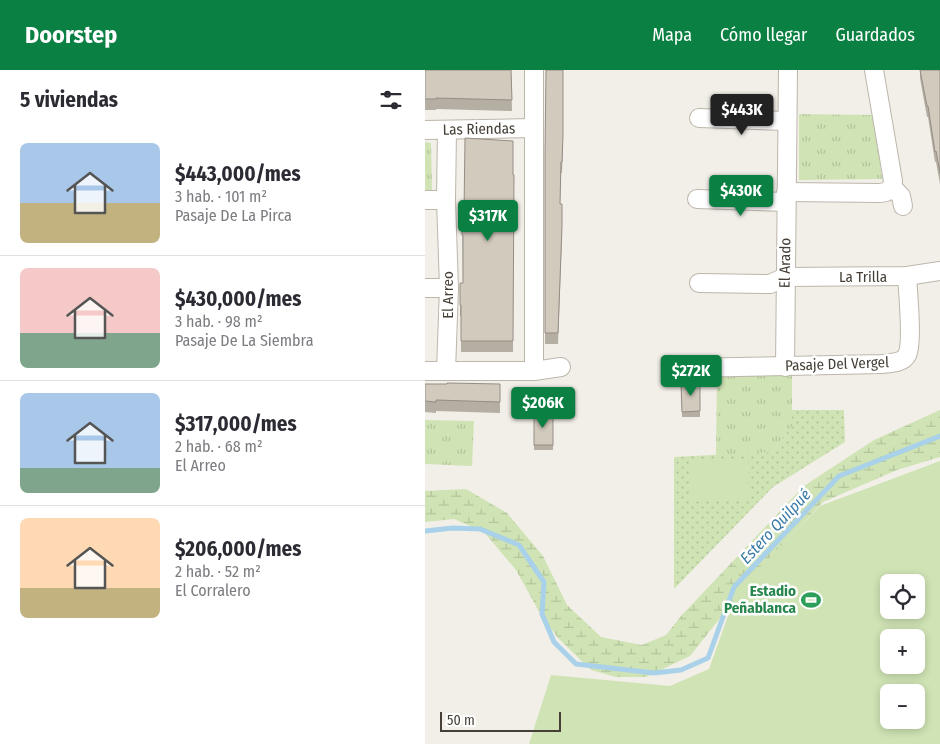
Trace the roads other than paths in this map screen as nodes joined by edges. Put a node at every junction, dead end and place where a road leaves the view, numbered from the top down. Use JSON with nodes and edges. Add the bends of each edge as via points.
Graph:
{"nodes":[{"id":1,"x":534,"y":70,"type":"edge"},
{"id":2,"x":788,"y":70,"type":"edge"},
{"id":3,"x":874,"y":70,"type":"edge"},
{"id":4,"x":699,"y":118,"type":"dead end"},
{"id":5,"x":787,"y":121,"type":"junction"},
{"id":6,"x":533,"y":128,"type":"junction"},
{"id":7,"x":425,"y":130,"type":"edge"},
{"id":8,"x":447,"y":130,"type":"junction"},
{"id":9,"x":892,"y":187,"type":"junction"},
{"id":10,"x":786,"y":197,"type":"junction"},
{"id":11,"x":697,"y":199,"type":"dead end"},
{"id":12,"x":425,"y":200,"type":"edge"},
{"id":13,"x":446,"y":200,"type":"junction"},
{"id":14,"x":903,"y":206,"type":"dead end"},
{"id":15,"x":940,"y":271,"type":"edge"},
{"id":16,"x":907,"y":276,"type":"junction"},
{"id":17,"x":785,"y":277,"type":"junction"},
{"id":18,"x":699,"y":283,"type":"dead end"},
{"id":19,"x":425,"y":288,"type":"edge"},
{"id":20,"x":449,"y":288,"type":"junction"},
{"id":21,"x":561,"y":367,"type":"dead end"},
{"id":22,"x":785,"y":367,"type":"junction"},
{"id":23,"x":685,"y":368,"type":"dead end"},
{"id":24,"x":425,"y":370,"type":"edge"},
{"id":25,"x":446,"y":371,"type":"junction"},
{"id":26,"x":534,"y":371,"type":"junction"}],
"edges":[{"from":1,"to":6,"type":"street"},
{"from":2,"to":5,"type":"street","name":"El Arado"},
{"from":3,"to":9,"type":"street"},
{"from":4,"to":5,"type":"street"},
{"from":5,"to":10,"type":"street","name":"El Arado"},
{"from":6,"to":8,"type":"street","name":"Las Riendas"},
{"from":6,"to":26,"type":"street"},
{"from":7,"to":8,"type":"street","name":"Las Riendas"},
{"from":8,"to":13,"type":"street","name":"El Arreo"},
{"from":9,"to":10,"type":"street","via":[[886,192]]},
{"from":9,"to":14,"type":"street","via":[[901,196]]},
{"from":10,"to":11,"type":"street"},
{"from":10,"to":17,"type":"street","name":"El Arado"},
{"from":12,"to":13,"type":"street"},
{"from":13,"to":20,"type":"street","name":"El Arreo"},
{"from":15,"to":16,"type":"street","name":"La Trilla"},
{"from":16,"to":17,"type":"street","name":"La Trilla"},
{"from":16,"to":22,"type":"street","name":"Pasaje Del Vergel","via":[[910,343],[907,356],[893,363]]},
{"from":17,"to":18,"type":"street","name":"La Trilla","via":[[770,284]]},
{"from":17,"to":22,"type":"street","name":"El Arado"},
{"from":19,"to":20,"type":"street"},
{"from":20,"to":25,"type":"street","name":"El Arreo"},
{"from":21,"to":26,"type":"street"},
{"from":22,"to":23,"type":"street","name":"Pasaje Del Vergel"},
{"from":24,"to":25,"type":"street"},
{"from":25,"to":26,"type":"street"}]}
